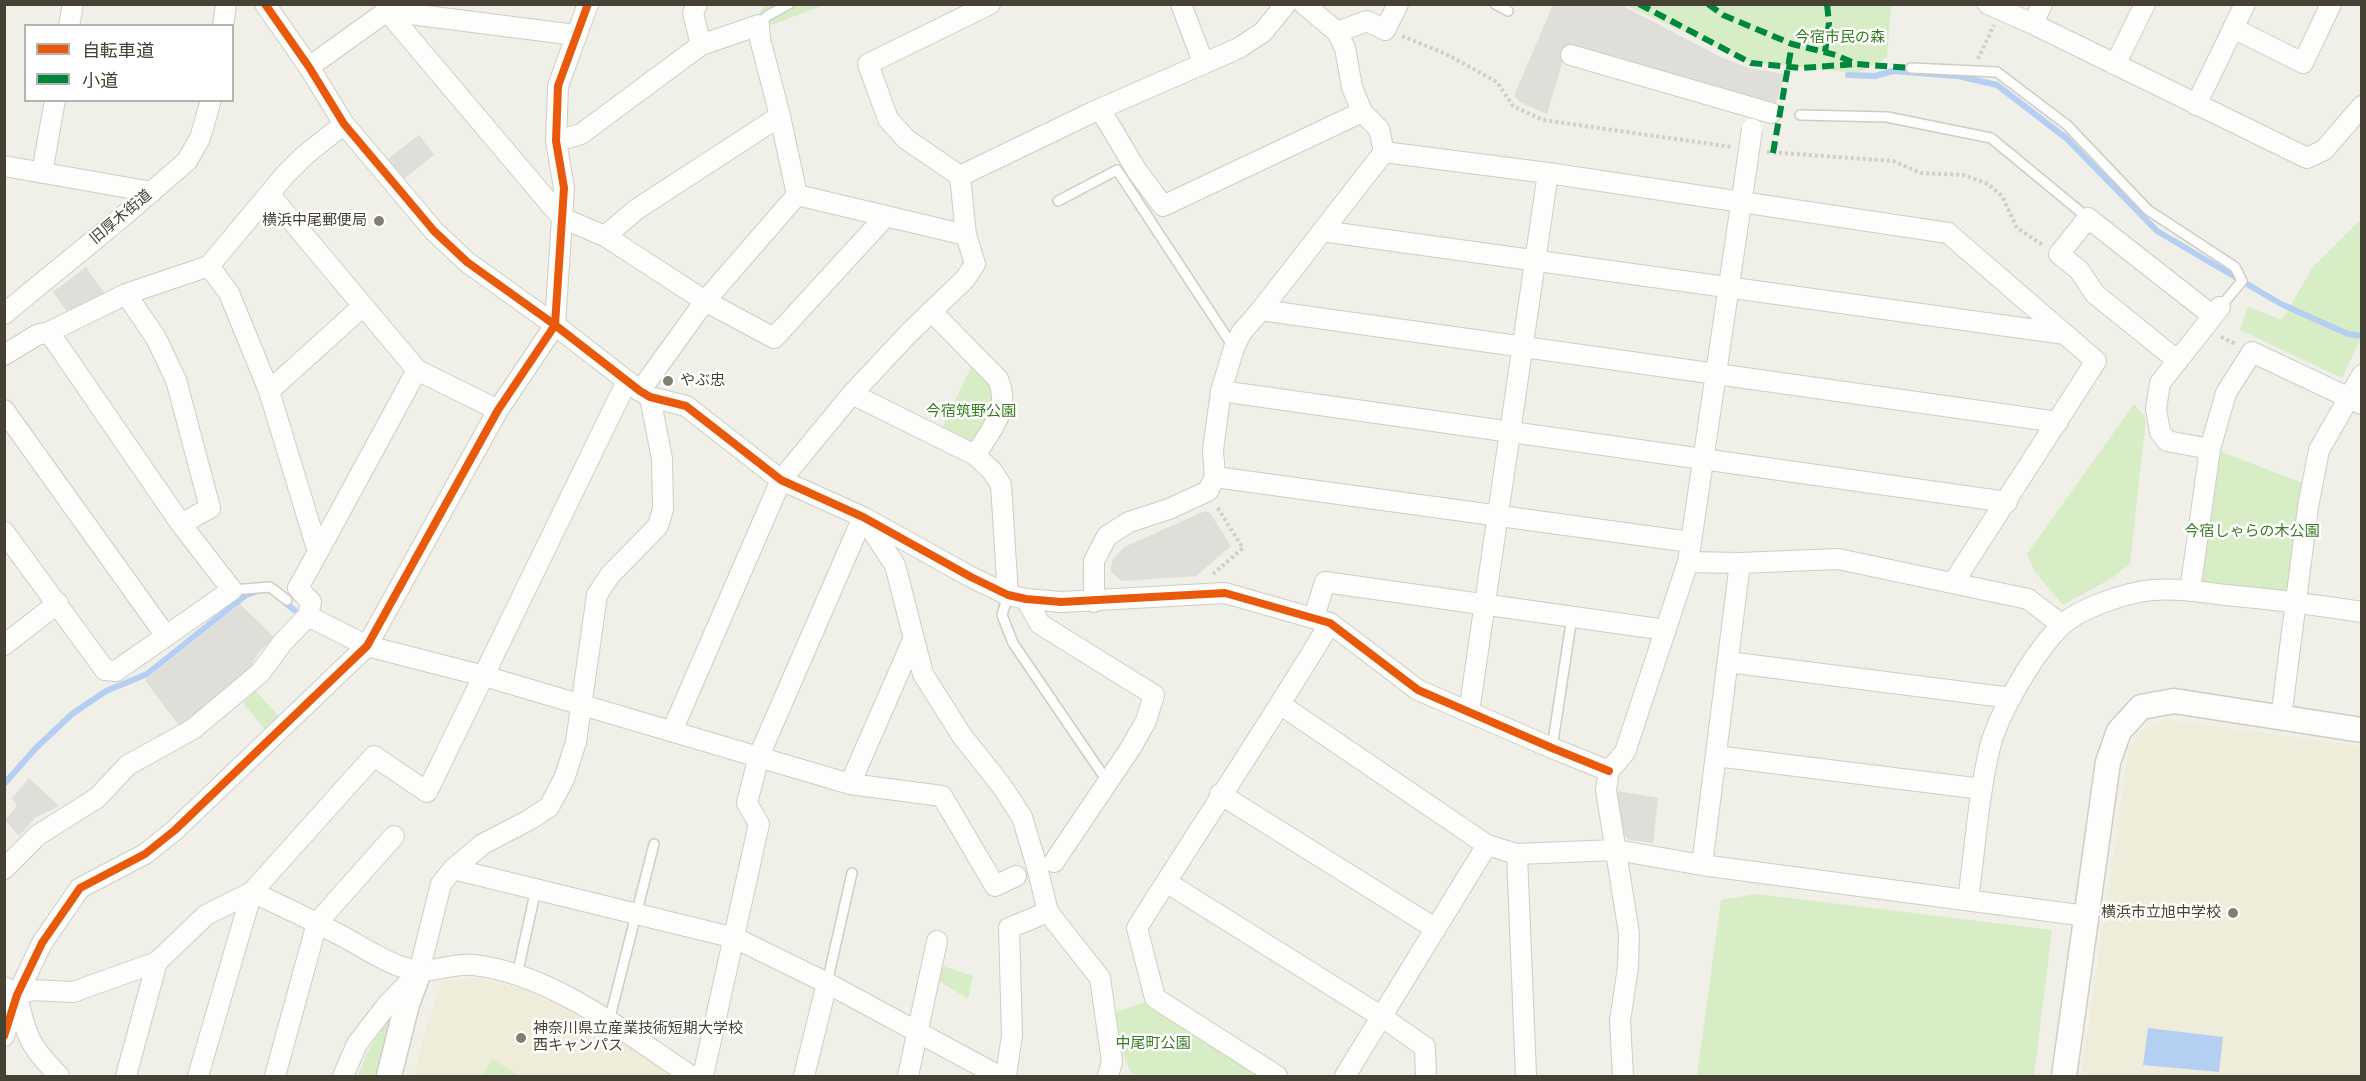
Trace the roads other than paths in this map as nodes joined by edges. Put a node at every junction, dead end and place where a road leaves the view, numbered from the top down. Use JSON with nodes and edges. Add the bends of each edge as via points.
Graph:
{"nodes":[{"id":1,"x":73,"y":4,"type":"edge"},
{"id":2,"x":226,"y":4,"type":"edge"},
{"id":3,"x":265,"y":4,"type":"edge"},
{"id":4,"x":588,"y":4,"type":"edge"},
{"id":5,"x":697,"y":4,"type":"edge"},
{"id":6,"x":789,"y":4,"type":"edge"},
{"id":7,"x":990,"y":4,"type":"edge"},
{"id":8,"x":1181,"y":4,"type":"edge"},
{"id":9,"x":1286,"y":4,"type":"edge"},
{"id":10,"x":1304,"y":4,"type":"edge"},
{"id":11,"x":1398,"y":4,"type":"edge"},
{"id":12,"x":1495,"y":4,"type":"edge"},
{"id":13,"x":2042,"y":4,"type":"edge"},
{"id":14,"x":2145,"y":4,"type":"edge"},
{"id":15,"x":2245,"y":4,"type":"edge"},
{"id":16,"x":2331,"y":4,"type":"edge"},
{"id":17,"x":1995,"y":8,"type":"edge"},
{"id":18,"x":387,"y":10,"type":"junction"},
{"id":19,"x":1508,"y":11,"type":"dead end"},
{"id":20,"x":69,"y":24,"type":"edge"},
{"id":21,"x":223,"y":24,"type":"edge"},
{"id":22,"x":2033,"y":24,"type":"junction"},
{"id":23,"x":759,"y":25,"type":"junction"},
{"id":24,"x":2233,"y":28,"type":"junction"},
{"id":25,"x":1336,"y":32,"type":"junction"},
{"id":26,"x":575,"y":35,"type":"junction"},
{"id":27,"x":701,"y":45,"type":"junction"},
{"id":28,"x":1571,"y":55,"type":"dead end"},
{"id":29,"x":1203,"y":62,"type":"junction"},
{"id":30,"x":2115,"y":65,"type":"junction"},
{"id":31,"x":309,"y":68,"type":"junction"},
{"id":32,"x":1911,"y":68,"type":"dead end"},
{"id":33,"x":55,"y":102,"type":"edge"},
{"id":34,"x":210,"y":102,"type":"edge"},
{"id":35,"x":2196,"y":105,"type":"junction"},
{"id":36,"x":2361,"y":106,"type":"edge"},
{"id":37,"x":1100,"y":109,"type":"junction"},
{"id":38,"x":1362,"y":111,"type":"junction"},
{"id":39,"x":1800,"y":115,"type":"dead end"},
{"id":40,"x":780,"y":116,"type":"junction"},
{"id":41,"x":344,"y":124,"type":"junction"},
{"id":42,"x":556,"y":141,"type":"junction"},
{"id":43,"x":1384,"y":152,"type":"junction"},
{"id":44,"x":4,"y":166,"type":"edge"},
{"id":45,"x":42,"y":172,"type":"junction"},
{"id":46,"x":1548,"y":173,"type":"junction"},
{"id":47,"x":960,"y":176,"type":"junction"},
{"id":48,"x":152,"y":192,"type":"junction"},
{"id":49,"x":270,"y":195,"type":"junction"},
{"id":50,"x":797,"y":195,"type":"junction"},
{"id":51,"x":1058,"y":201,"type":"dead end"},
{"id":52,"x":1741,"y":202,"type":"junction"},
{"id":53,"x":885,"y":217,"type":"junction"},
{"id":54,"x":562,"y":218,"type":"junction"},
{"id":55,"x":2088,"y":218,"type":"junction"},
{"id":56,"x":1322,"y":231,"type":"junction"},
{"id":57,"x":966,"y":235,"type":"junction"},
{"id":58,"x":605,"y":236,"type":"junction"},
{"id":59,"x":1535,"y":261,"type":"junction"},
{"id":60,"x":209,"y":266,"type":"junction"},
{"id":61,"x":1729,"y":288,"type":"junction"},
{"id":62,"x":126,"y":294,"type":"junction"},
{"id":63,"x":705,"y":301,"type":"junction"},
{"id":64,"x":363,"y":306,"type":"junction"},
{"id":65,"x":931,"y":310,"type":"junction"},
{"id":66,"x":1261,"y":310,"type":"junction"},
{"id":67,"x":2218,"y":310,"type":"junction"},
{"id":68,"x":4,"y":314,"type":"edge"},
{"id":69,"x":555,"y":325,"type":"junction"},
{"id":70,"x":49,"y":332,"type":"junction"},
{"id":71,"x":2064,"y":334,"type":"junction"},
{"id":72,"x":1522,"y":347,"type":"junction"},
{"id":73,"x":1234,"y":348,"type":"junction"},
{"id":74,"x":4,"y":355,"type":"edge"},
{"id":75,"x":2178,"y":361,"type":"junction"},
{"id":76,"x":417,"y":370,"type":"junction"},
{"id":77,"x":1716,"y":374,"type":"junction"},
{"id":78,"x":2361,"y":375,"type":"edge"},
{"id":79,"x":639,"y":390,"type":"junction"},
{"id":80,"x":269,"y":391,"type":"junction"},
{"id":81,"x":1221,"y":391,"type":"junction"},
{"id":82,"x":852,"y":394,"type":"junction"},
{"id":83,"x":2355,"y":401,"type":"edge"},
{"id":84,"x":4,"y":410,"type":"edge"},
{"id":85,"x":498,"y":410,"type":"junction"},
{"id":86,"x":2058,"y":422,"type":"junction"},
{"id":87,"x":1510,"y":432,"type":"junction"},
{"id":88,"x":2210,"y":449,"type":"junction"},
{"id":89,"x":975,"y":455,"type":"junction"},
{"id":90,"x":1703,"y":459,"type":"junction"},
{"id":91,"x":1215,"y":477,"type":"junction"},
{"id":92,"x":781,"y":480,"type":"junction"},
{"id":93,"x":2007,"y":502,"type":"junction"},
{"id":94,"x":1497,"y":516,"type":"junction"},
{"id":95,"x":863,"y":517,"type":"junction"},
{"id":96,"x":181,"y":524,"type":"junction"},
{"id":97,"x":4,"y":531,"type":"edge"},
{"id":98,"x":318,"y":552,"type":"junction"},
{"id":99,"x":1689,"y":552,"type":"junction"},
{"id":100,"x":1740,"y":563,"type":"junction"},
{"id":101,"x":1953,"y":583,"type":"junction"},
{"id":102,"x":232,"y":590,"type":"junction"},
{"id":103,"x":2190,"y":591,"type":"junction"},
{"id":104,"x":1017,"y":597,"type":"junction"},
{"id":105,"x":287,"y":600,"type":"dead end"},
{"id":106,"x":1094,"y":602,"type":"junction"},
{"id":107,"x":2296,"y":602,"type":"junction"},
{"id":108,"x":58,"y":603,"type":"junction"},
{"id":109,"x":1484,"y":605,"type":"junction"},
{"id":110,"x":303,"y":612,"type":"junction"},
{"id":111,"x":2361,"y":612,"type":"edge"},
{"id":112,"x":1572,"y":617,"type":"junction"},
{"id":113,"x":1322,"y":620,"type":"junction"},
{"id":114,"x":2062,"y":624,"type":"junction"},
{"id":115,"x":1666,"y":630,"type":"junction"},
{"id":116,"x":166,"y":636,"type":"junction"},
{"id":117,"x":913,"y":640,"type":"junction"},
{"id":118,"x":4,"y":645,"type":"edge"},
{"id":119,"x":367,"y":646,"type":"junction"},
{"id":120,"x":1728,"y":662,"type":"junction"},
{"id":121,"x":484,"y":676,"type":"junction"},
{"id":122,"x":2011,"y":698,"type":"junction"},
{"id":123,"x":581,"y":705,"type":"junction"},
{"id":124,"x":1281,"y":705,"type":"junction"},
{"id":125,"x":1468,"y":712,"type":"junction"},
{"id":126,"x":2281,"y":718,"type":"junction"},
{"id":127,"x":672,"y":730,"type":"junction"},
{"id":128,"x":2361,"y":730,"type":"edge"},
{"id":129,"x":1552,"y":748,"type":"junction"},
{"id":130,"x":759,"y":756,"type":"junction"},
{"id":131,"x":1716,"y":756,"type":"junction"},
{"id":132,"x":1609,"y":771,"type":"junction"},
{"id":133,"x":1107,"y":781,"type":"junction"},
{"id":134,"x":850,"y":784,"type":"junction"},
{"id":135,"x":1982,"y":789,"type":"junction"},
{"id":136,"x":1220,"y":794,"type":"junction"},
{"id":137,"x":394,"y":836,"type":"dead end"},
{"id":138,"x":654,"y":844,"type":"dead end"},
{"id":139,"x":1487,"y":845,"type":"junction"},
{"id":140,"x":1616,"y":850,"type":"junction"},
{"id":141,"x":1517,"y":854,"type":"junction"},
{"id":142,"x":1702,"y":865,"type":"junction"},
{"id":143,"x":4,"y":869,"type":"edge"},
{"id":144,"x":453,"y":869,"type":"junction"},
{"id":145,"x":1037,"y":872,"type":"junction"},
{"id":146,"x":852,"y":873,"type":"dead end"},
{"id":147,"x":1166,"y":882,"type":"junction"},
{"id":148,"x":536,"y":889,"type":"junction"},
{"id":149,"x":252,"y":892,"type":"junction"},
{"id":150,"x":1968,"y":900,"type":"junction"},
{"id":151,"x":636,"y":912,"type":"junction"},
{"id":152,"x":1048,"y":912,"type":"junction"},
{"id":153,"x":2086,"y":916,"type":"junction"},
{"id":154,"x":317,"y":923,"type":"junction"},
{"id":155,"x":1436,"y":929,"type":"junction"},
{"id":156,"x":735,"y":938,"type":"junction"},
{"id":157,"x":937,"y":941,"type":"dead end"},
{"id":158,"x":157,"y":962,"type":"junction"},
{"id":159,"x":419,"y":972,"type":"junction"},
{"id":160,"x":517,"y":975,"type":"junction"},
{"id":161,"x":826,"y":983,"type":"junction"},
{"id":162,"x":11,"y":991,"type":"edge"},
{"id":163,"x":1382,"y":1017,"type":"junction"},
{"id":164,"x":609,"y":1021,"type":"junction"},
{"id":165,"x":918,"y":1033,"type":"junction"},
{"id":166,"x":4,"y":1036,"type":"edge"},
{"id":167,"x":1115,"y":1072,"type":"edge"},
{"id":168,"x":59,"y":1077,"type":"edge"},
{"id":169,"x":126,"y":1077,"type":"edge"},
{"id":170,"x":198,"y":1077,"type":"edge"},
{"id":171,"x":275,"y":1077,"type":"edge"},
{"id":172,"x":344,"y":1077,"type":"edge"},
{"id":173,"x":389,"y":1077,"type":"edge"},
{"id":174,"x":691,"y":1077,"type":"edge"},
{"id":175,"x":703,"y":1077,"type":"edge"},
{"id":176,"x":804,"y":1077,"type":"edge"},
{"id":177,"x":908,"y":1077,"type":"edge"},
{"id":178,"x":999,"y":1077,"type":"edge"},
{"id":179,"x":1006,"y":1077,"type":"edge"},
{"id":180,"x":1277,"y":1077,"type":"edge"},
{"id":181,"x":1345,"y":1077,"type":"edge"},
{"id":182,"x":1426,"y":1077,"type":"edge"},
{"id":183,"x":1526,"y":1077,"type":"edge"},
{"id":184,"x":1623,"y":1077,"type":"edge"},
{"id":185,"x":2064,"y":1077,"type":"edge"}],
"edges":[{"from":1,"to":20,"type":"street"},
{"from":2,"to":21,"type":"street"},
{"from":3,"to":31,"type":"street"},
{"from":4,"to":26,"type":"street"},
{"from":5,"to":27,"type":"street","via":[[693,12]]},
{"from":6,"to":23,"type":"lane"},
{"from":7,"to":47,"type":"street","via":[[868,64],[888,119],[906,139]]},
{"from":8,"to":29,"type":"street"},
{"from":9,"to":29,"type":"street","via":[[1263,32],[1239,48]]},
{"from":10,"to":25,"type":"street"},
{"from":11,"to":25,"type":"street","via":[[1385,30],[1367,21]]},
{"from":12,"to":19,"type":"lane"},
{"from":13,"to":22,"type":"street"},
{"from":14,"to":30,"type":"street"},
{"from":15,"to":24,"type":"street"},
{"from":16,"to":24,"type":"street","via":[[2303,63]]},
{"from":17,"to":22,"type":"street"},
{"from":18,"to":26,"type":"street"},
{"from":18,"to":31,"type":"street"},
{"from":18,"to":54,"type":"street"},
{"from":22,"to":30,"type":"street"},
{"from":23,"to":27,"type":"street"},
{"from":23,"to":40,"type":"street"},
{"from":24,"to":35,"type":"street"},
{"from":25,"to":38,"type":"street","via":[[1345,48],[1352,87]]},
{"from":26,"to":42,"type":"street","via":[[558,86]]},
{"from":27,"to":42,"type":"street","via":[[581,134]]},
{"from":28,"to":52,"type":"street","bridge":true,"via":[[1763,111],[1752,129],[1744,156]]},
{"from":29,"to":37,"type":"street"},
{"from":30,"to":35,"type":"street"},
{"from":31,"to":41,"type":"street"},
{"from":32,"to":67,"type":"lane","via":[[1997,72],[2067,125],[2148,210],[2235,267],[2242,281]]},
{"from":33,"to":45,"type":"street"},
{"from":34,"to":48,"type":"street","name":"旧厚木街道","via":[[200,138],[187,161]]},
{"from":35,"to":36,"type":"street","via":[[2307,158],[2324,150]]},
{"from":37,"to":38,"type":"street","via":[[1163,206]]},
{"from":37,"to":47,"type":"street"},
{"from":38,"to":43,"type":"street","via":[[1379,129]]},
{"from":39,"to":55,"type":"lane","via":[[1887,117],[1991,138]]},
{"from":40,"to":50,"type":"street"},
{"from":40,"to":58,"type":"street","via":[[637,209]]},
{"from":41,"to":49,"type":"street","via":[[304,156]]},
{"from":41,"to":69,"type":"street","via":[[459,255]]},
{"from":42,"to":54,"type":"street","via":[[564,188]]},
{"from":43,"to":46,"type":"street"},
{"from":43,"to":56,"type":"street"},
{"from":44,"to":45,"type":"street"},
{"from":45,"to":48,"type":"street"},
{"from":46,"to":52,"type":"street"},
{"from":46,"to":59,"type":"street"},
{"from":47,"to":57,"type":"street"},
{"from":48,"to":68,"type":"street","name":"旧厚木街道"},
{"from":49,"to":60,"type":"street"},
{"from":49,"to":64,"type":"street"},
{"from":50,"to":53,"type":"street"},
{"from":50,"to":63,"type":"street"},
{"from":51,"to":73,"type":"lane","via":[[1117,170]]},
{"from":52,"to":61,"type":"street"},
{"from":52,"to":71,"type":"street","via":[[1948,233]]},
{"from":53,"to":57,"type":"street"},
{"from":53,"to":63,"type":"street","via":[[774,338]]},
{"from":54,"to":58,"type":"street"},
{"from":54,"to":69,"type":"street"},
{"from":55,"to":67,"type":"street"},
{"from":55,"to":75,"type":"street","via":[[2059,254],[2079,270],[2095,294]]},
{"from":56,"to":59,"type":"street"},
{"from":56,"to":66,"type":"street"},
{"from":57,"to":65,"type":"street","via":[[975,264],[965,279]]},
{"from":58,"to":63,"type":"street"},
{"from":59,"to":61,"type":"street"},
{"from":59,"to":72,"type":"street"},
{"from":60,"to":62,"type":"street"},
{"from":60,"to":80,"type":"street","via":[[229,293]]},
{"from":61,"to":71,"type":"street"},
{"from":61,"to":77,"type":"street"},
{"from":62,"to":70,"type":"street"},
{"from":62,"to":96,"type":"street","via":[[156,338],[176,380],[210,508]]},
{"from":63,"to":79,"type":"street"},
{"from":64,"to":76,"type":"street"},
{"from":64,"to":80,"type":"street"},
{"from":65,"to":82,"type":"street"},
{"from":65,"to":89,"type":"street","via":[[998,379],[1002,389],[997,422]]},
{"from":66,"to":72,"type":"street"},
{"from":66,"to":73,"type":"street"},
{"from":67,"to":75,"type":"street"},
{"from":69,"to":79,"type":"street"},
{"from":69,"to":85,"type":"street"},
{"from":70,"to":74,"type":"street"},
{"from":70,"to":96,"type":"street"},
{"from":71,"to":86,"type":"street","via":[[2096,361]]},
{"from":72,"to":77,"type":"street"},
{"from":72,"to":87,"type":"street"},
{"from":73,"to":81,"type":"street"},
{"from":75,"to":88,"type":"street","via":[[2160,383],[2160,432],[2167,441]]},
{"from":76,"to":85,"type":"street"},
{"from":76,"to":98,"type":"street"},
{"from":77,"to":86,"type":"street"},
{"from":77,"to":90,"type":"street"},
{"from":78,"to":83,"type":"street"},
{"from":79,"to":92,"type":"street","via":[[686,406]]},
{"from":79,"to":121,"type":"street"},
{"from":79,"to":123,"type":"street","via":[[662,459],[663,509],[658,526],[610,575],[597,595]]},
{"from":80,"to":98,"type":"street"},
{"from":81,"to":87,"type":"street"},
{"from":81,"to":91,"type":"street","via":[[1213,450]]},
{"from":82,"to":89,"type":"street"},
{"from":82,"to":92,"type":"street"},
{"from":83,"to":88,"type":"street","via":[[2252,352],[2226,393]]},
{"from":83,"to":107,"type":"street","via":[[2319,450]]},
{"from":84,"to":116,"type":"street"},
{"from":85,"to":119,"type":"street"},
{"from":86,"to":93,"type":"street"},
{"from":87,"to":90,"type":"street"},
{"from":87,"to":94,"type":"street"},
{"from":88,"to":103,"type":"street"},
{"from":89,"to":104,"type":"street","via":[[1000,485]]},
{"from":90,"to":93,"type":"street"},
{"from":90,"to":99,"type":"street"},
{"from":91,"to":94,"type":"street"},
{"from":91,"to":106,"type":"street","via":[[1208,491],[1129,522],[1107,536],[1094,561]]},
{"from":92,"to":95,"type":"street"},
{"from":92,"to":127,"type":"street"},
{"from":93,"to":101,"type":"street"},
{"from":94,"to":99,"type":"street"},
{"from":94,"to":109,"type":"street"},
{"from":95,"to":104,"type":"street","via":[[971,577]]},
{"from":95,"to":117,"type":"street","via":[[895,565]]},
{"from":95,"to":130,"type":"street"},
{"from":96,"to":102,"type":"street"},
{"from":97,"to":108,"type":"street"},
{"from":98,"to":110,"type":"street","via":[[298,588],[311,602]]},
{"from":99,"to":100,"type":"street"},
{"from":99,"to":115,"type":"street"},
{"from":100,"to":101,"type":"street","via":[[1838,559]]},
{"from":100,"to":120,"type":"street"},
{"from":101,"to":114,"type":"street","via":[[2028,599]]},
{"from":102,"to":105,"type":"lane","via":[[270,587]]},
{"from":102,"to":116,"type":"street"},
{"from":103,"to":107,"type":"street"},
{"from":103,"to":114,"type":"street","via":[[2153,590],[2108,599]]},
{"from":104,"to":106,"type":"street"},
{"from":104,"to":133,"type":"lane","via":[[1002,615],[1013,643]]},
{"from":104,"to":133,"type":"street","via":[[1040,624],[1154,695],[1136,740]]},
{"from":106,"to":113,"type":"street","via":[[1225,593]]},
{"from":107,"to":111,"type":"street"},
{"from":107,"to":126,"type":"street"},
{"from":108,"to":116,"type":"street","via":[[105,670],[116,671]]},
{"from":108,"to":118,"type":"street"},
{"from":109,"to":112,"type":"street"},
{"from":109,"to":113,"type":"street","via":[[1325,582]]},
{"from":109,"to":125,"type":"street"},
{"from":110,"to":119,"type":"street"},
{"from":110,"to":143,"type":"street","via":[[260,673],[193,729],[128,765],[97,798],[38,835]]},
{"from":112,"to":115,"type":"street"},
{"from":112,"to":129,"type":"lane"},
{"from":113,"to":124,"type":"street"},
{"from":113,"to":125,"type":"street","via":[[1418,690]]},
{"from":114,"to":122,"type":"street","via":[[2032,661]]},
{"from":115,"to":132,"type":"street","via":[[1625,752]]},
{"from":117,"to":134,"type":"street"},
{"from":117,"to":145,"type":"street","via":[[924,674],[962,736],[1022,818]]},
{"from":119,"to":121,"type":"street"},
{"from":119,"to":162,"type":"street","via":[[174,830],[145,854],[80,888]]},
{"from":120,"to":122,"type":"street"},
{"from":120,"to":131,"type":"street"},
{"from":121,"to":123,"type":"street"},
{"from":121,"to":149,"type":"street","via":[[428,792],[374,756]]},
{"from":122,"to":135,"type":"street","via":[[1990,745]]},
{"from":123,"to":127,"type":"street"},
{"from":123,"to":144,"type":"street","via":[[576,742],[564,779],[549,807],[483,844]]},
{"from":124,"to":136,"type":"street"},
{"from":124,"to":139,"type":"street"},
{"from":125,"to":129,"type":"street"},
{"from":126,"to":128,"type":"street"},
{"from":126,"to":153,"type":"street","via":[[2174,702],[2141,707],[2119,731],[2108,762]]},
{"from":127,"to":130,"type":"street"},
{"from":129,"to":132,"type":"street"},
{"from":130,"to":134,"type":"street"},
{"from":130,"to":156,"type":"street","via":[[747,803],[759,824]]},
{"from":131,"to":135,"type":"street"},
{"from":131,"to":142,"type":"street"},
{"from":132,"to":140,"type":"street","via":[[1606,790]]},
{"from":133,"to":145,"type":"street"},
{"from":134,"to":145,"type":"street","via":[[942,796],[995,886]]},
{"from":135,"to":150,"type":"street"},
{"from":136,"to":147,"type":"street"},
{"from":136,"to":155,"type":"street"},
{"from":137,"to":154,"type":"street"},
{"from":138,"to":151,"type":"lane"},
{"from":139,"to":141,"type":"street"},
{"from":139,"to":155,"type":"street"},
{"from":140,"to":141,"type":"street"},
{"from":140,"to":142,"type":"street"},
{"from":140,"to":184,"type":"street","via":[[1629,933],[1620,1022]]},
{"from":141,"to":183,"type":"street"},
{"from":142,"to":150,"type":"street"},
{"from":144,"to":148,"type":"street"},
{"from":144,"to":159,"type":"street","via":[[441,884]]},
{"from":145,"to":152,"type":"street"},
{"from":146,"to":161,"type":"lane"},
{"from":147,"to":163,"type":"street"},
{"from":147,"to":180,"type":"street","via":[[1137,928],[1155,998]]},
{"from":148,"to":151,"type":"street"},
{"from":148,"to":160,"type":"lane"},
{"from":149,"to":154,"type":"street"},
{"from":149,"to":158,"type":"street","via":[[206,915]]},
{"from":149,"to":170,"type":"street"},
{"from":150,"to":153,"type":"street"},
{"from":151,"to":156,"type":"street"},
{"from":151,"to":164,"type":"lane"},
{"from":152,"to":167,"type":"street","via":[[1100,978]]},
{"from":152,"to":179,"type":"street","via":[[1010,928],[1012,1035]]},
{"from":153,"to":185,"type":"street"},
{"from":154,"to":159,"type":"street"},
{"from":154,"to":171,"type":"street"},
{"from":155,"to":163,"type":"street"},
{"from":156,"to":161,"type":"street"},
{"from":156,"to":175,"type":"street"},
{"from":157,"to":165,"type":"street"},
{"from":158,"to":162,"type":"street","via":[[73,992]]},
{"from":158,"to":169,"type":"street"},
{"from":159,"to":160,"type":"street","via":[[472,965]]},
{"from":159,"to":172,"type":"street","via":[[357,1044]]},
{"from":159,"to":173,"type":"street"},
{"from":160,"to":164,"type":"street","via":[[572,999]]},
{"from":161,"to":165,"type":"street"},
{"from":161,"to":176,"type":"street"},
{"from":162,"to":166,"type":"street"},
{"from":162,"to":168,"type":"street","via":[[24,1030],[37,1053]]},
{"from":163,"to":181,"type":"street"},
{"from":163,"to":182,"type":"street","via":[[1425,1047]]},
{"from":164,"to":174,"type":"street"},
{"from":165,"to":177,"type":"street"},
{"from":165,"to":178,"type":"street"}]}
